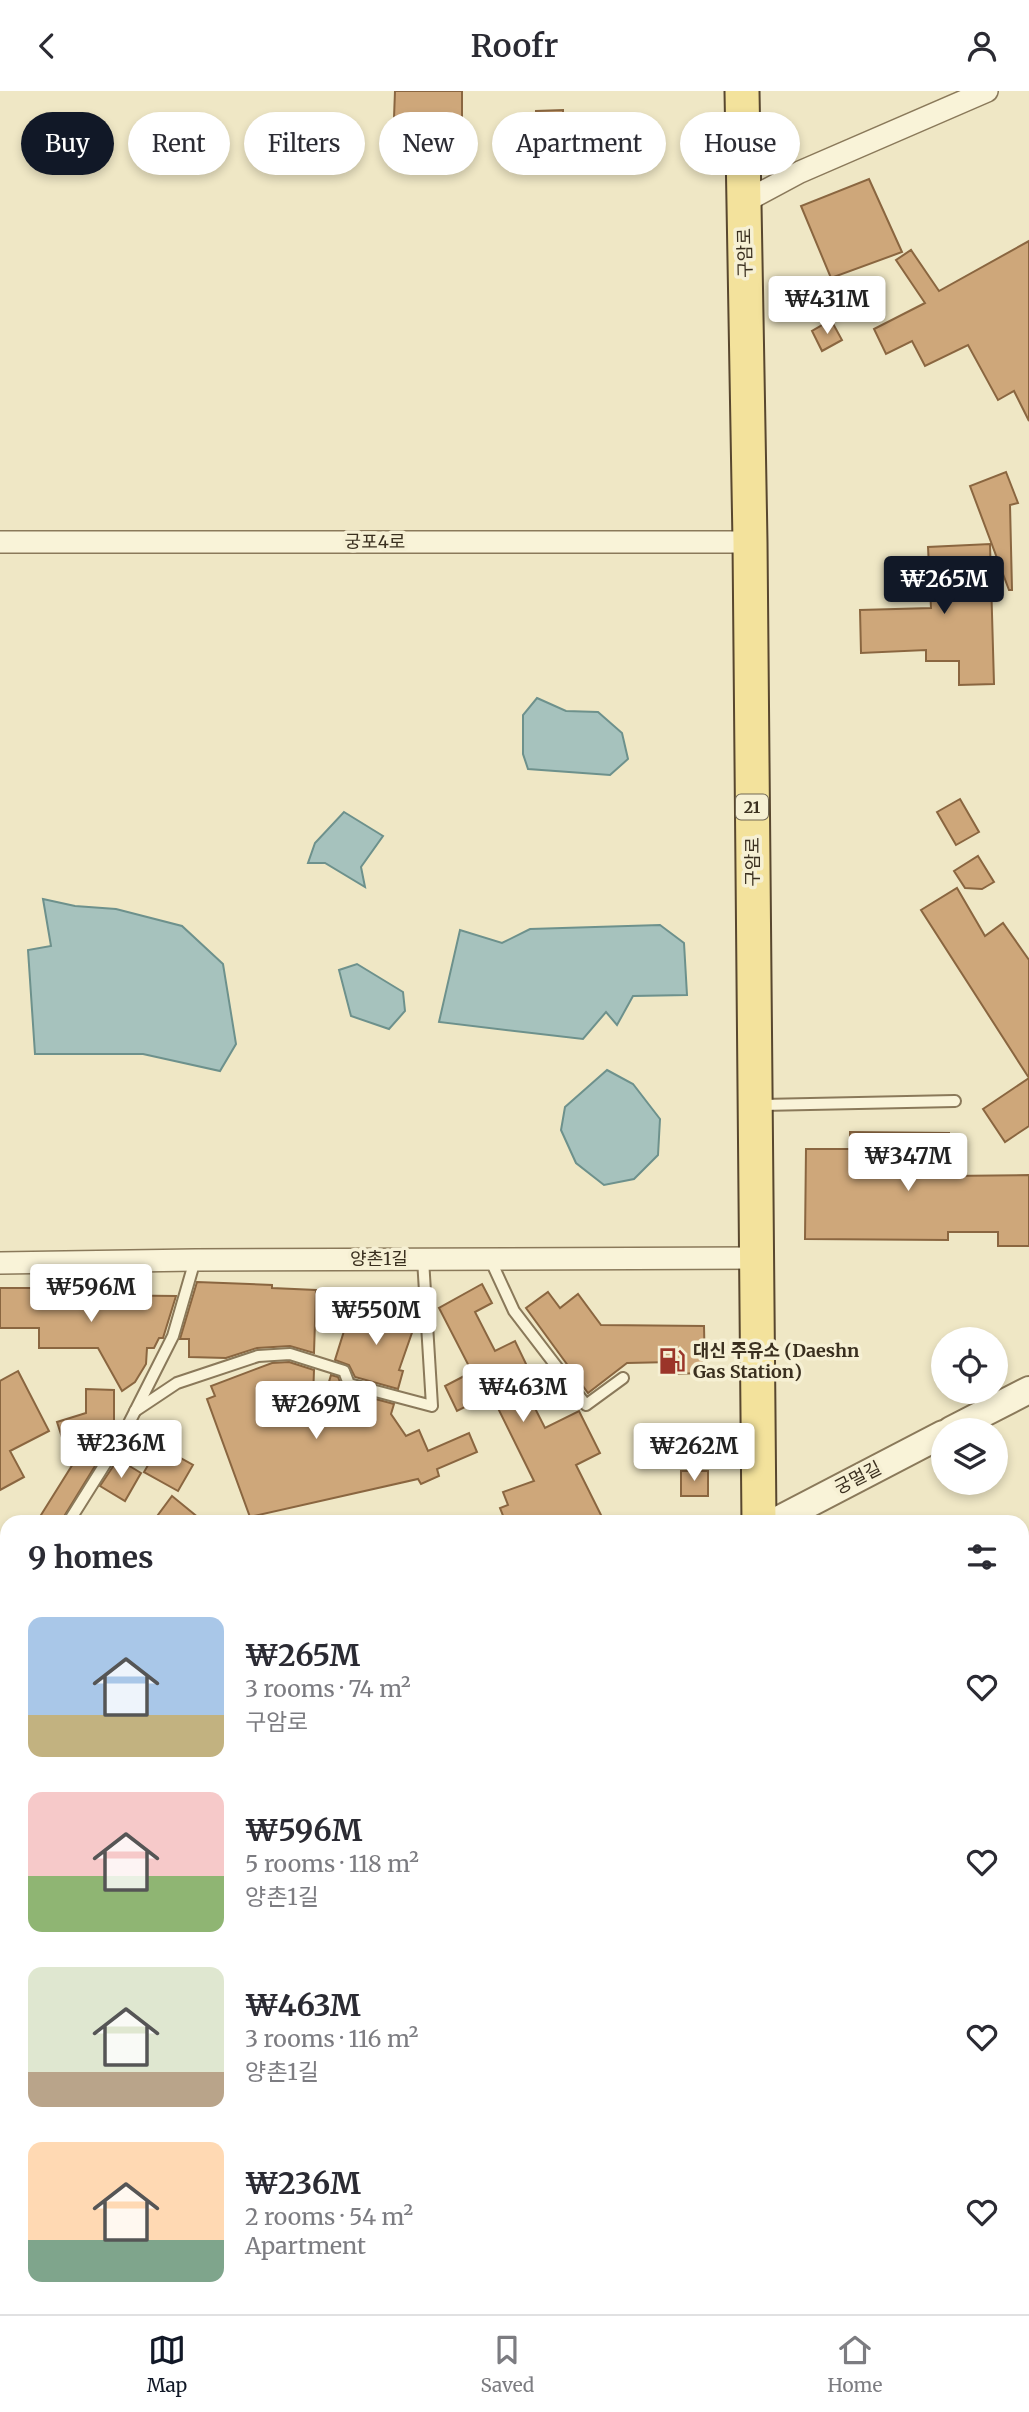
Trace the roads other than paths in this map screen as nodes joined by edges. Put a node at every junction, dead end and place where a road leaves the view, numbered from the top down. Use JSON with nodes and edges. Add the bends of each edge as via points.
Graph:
{"nodes":[{"id":1,"x":742,"y":91,"type":"edge"},
{"id":2,"x":987,"y":91,"type":"edge"},
{"id":3,"x":744,"y":202,"type":"junction"},
{"id":4,"x":0,"y":542,"type":"edge"},
{"id":5,"x":750,"y":542,"type":"junction"},
{"id":6,"x":955,"y":1101,"type":"dead end"},
{"id":7,"x":754,"y":1105,"type":"junction"},
{"id":8,"x":758,"y":1258,"type":"junction"},
{"id":9,"x":423,"y":1259,"type":"junction"},
{"id":10,"x":490,"y":1259,"type":"junction"},
{"id":11,"x":195,"y":1260,"type":"junction"},
{"id":12,"x":0,"y":1263,"type":"edge"},
{"id":13,"x":623,"y":1378,"type":"dead end"},
{"id":14,"x":1029,"y":1389,"type":"edge"},
{"id":15,"x":135,"y":1411,"type":"junction"},
{"id":16,"x":974,"y":1418,"type":"edge"},
{"id":17,"x":931,"y":1440,"type":"edge"},
{"id":18,"x":73,"y":1515,"type":"edge"},
{"id":19,"x":760,"y":1515,"type":"edge"},
{"id":20,"x":787,"y":1515,"type":"edge"}],
"edges":[{"from":1,"to":3,"type":"main road","name":"구암로","number":"21"},
{"from":2,"to":3,"type":"street","name":"구암로","via":[[800,172]]},
{"from":3,"to":5,"type":"main road","name":"구암로","number":"21"},
{"from":4,"to":5,"type":"street","name":"궁포4로"},
{"from":5,"to":7,"type":"main road","name":"구암로","number":"21"},
{"from":6,"to":7,"type":"lane"},
{"from":7,"to":8,"type":"main road","name":"구암로","number":"21"},
{"from":8,"to":10,"type":"street","name":"양촌1길"},
{"from":8,"to":19,"type":"main road","name":"구암로","number":"21"},
{"from":9,"to":10,"type":"street","name":"양촌1길"},
{"from":9,"to":11,"type":"street","name":"양촌1길"},
{"from":9,"to":15,"type":"lane","via":[[432,1406],[349,1384],[344,1371],[290,1354],[258,1356],[177,1383]]},
{"from":10,"to":13,"type":"lane","via":[[514,1311],[586,1405]]},
{"from":11,"to":12,"type":"street","name":"양촌1길"},
{"from":11,"to":15,"type":"lane","via":[[173,1336]]},
{"from":14,"to":16,"type":"street"},
{"from":15,"to":18,"type":"lane"},
{"from":17,"to":20,"type":"street","name":"궁멀길"}]}
